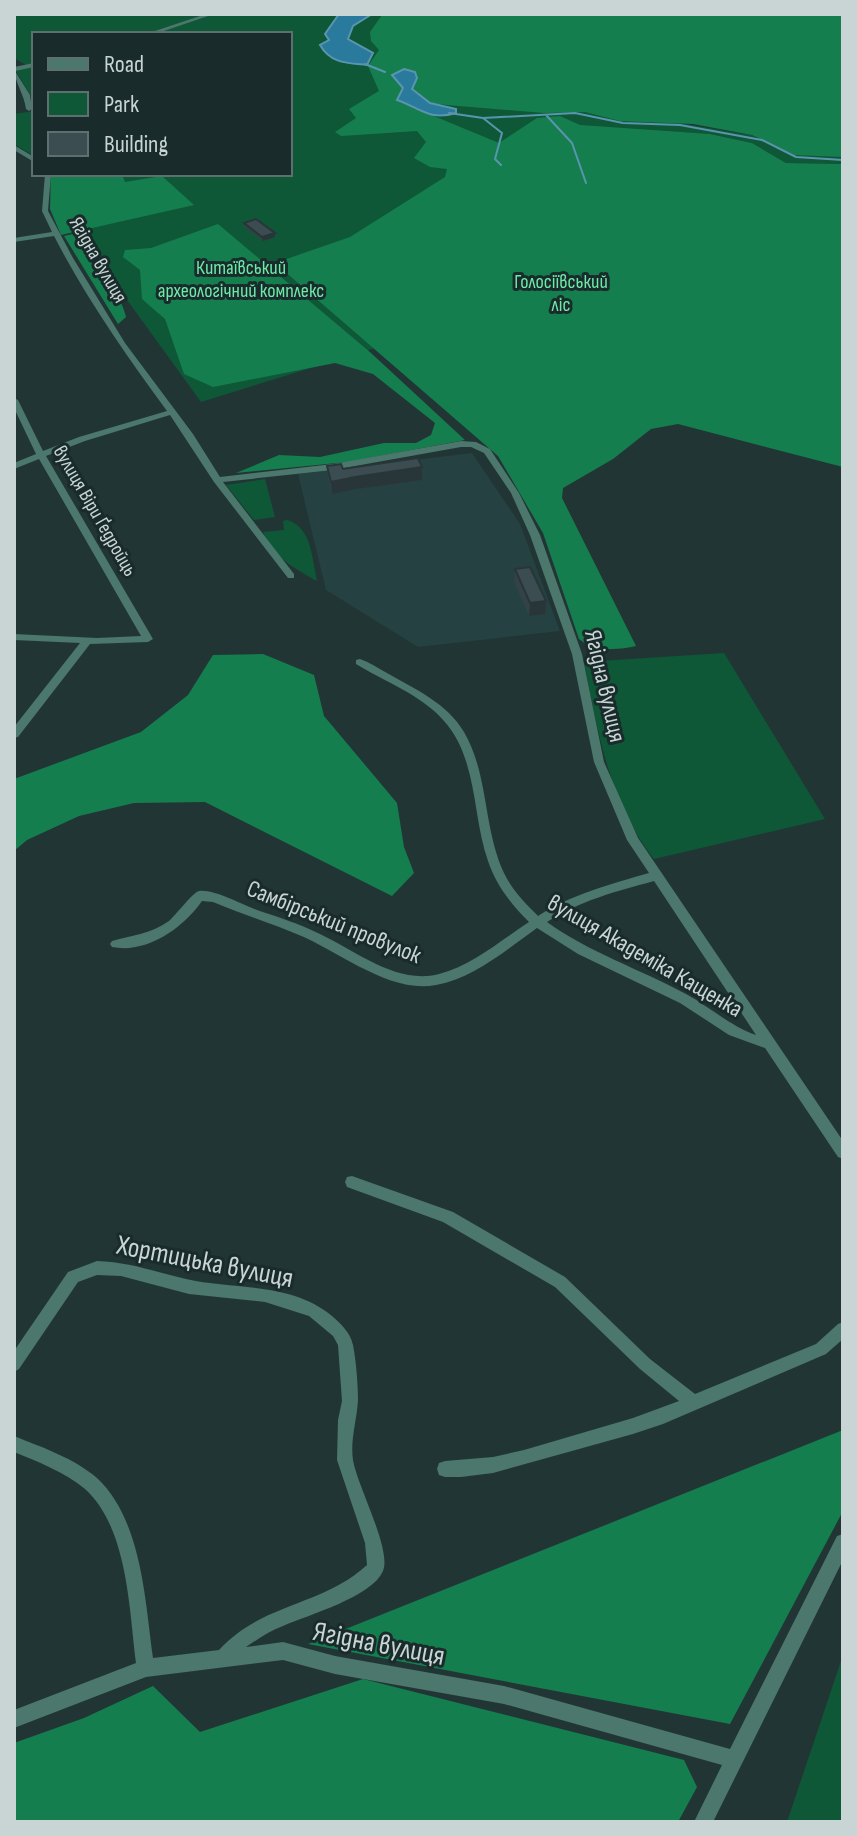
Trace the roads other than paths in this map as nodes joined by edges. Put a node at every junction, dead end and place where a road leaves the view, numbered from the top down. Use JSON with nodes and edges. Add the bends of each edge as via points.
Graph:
{"nodes":[{"id":1,"x":211,"y":14,"type":"edge"},
{"id":2,"x":155,"y":32,"type":"edge"},
{"id":3,"x":14,"y":70,"type":"edge"},
{"id":4,"x":29,"y":109,"type":"dead end"},
{"id":5,"x":14,"y":147,"type":"edge"},
{"id":6,"x":32,"y":159,"type":"edge"},
{"id":7,"x":48,"y":176,"type":"edge"},
{"id":8,"x":56,"y":234,"type":"junction"},
{"id":9,"x":14,"y":240,"type":"edge"},
{"id":10,"x":14,"y":400,"type":"edge"},
{"id":11,"x":172,"y":412,"type":"junction"},
{"id":12,"x":41,"y":455,"type":"junction"},
{"id":13,"x":14,"y":466,"type":"edge"},
{"id":14,"x":217,"y":480,"type":"junction"},
{"id":15,"x":291,"y":576,"type":"dead end"},
{"id":16,"x":14,"y":637,"type":"edge"},
{"id":17,"x":87,"y":641,"type":"junction"},
{"id":18,"x":360,"y":662,"type":"dead end"},
{"id":19,"x":14,"y":734,"type":"edge"},
{"id":20,"x":656,"y":876,"type":"junction"},
{"id":21,"x":539,"y":925,"type":"junction"},
{"id":22,"x":116,"y":944,"type":"dead end"},
{"id":23,"x":769,"y":1043,"type":"junction"},
{"id":24,"x":843,"y":1153,"type":"edge"},
{"id":25,"x":352,"y":1182,"type":"dead end"},
{"id":26,"x":843,"y":1329,"type":"edge"},
{"id":27,"x":14,"y":1364,"type":"edge"},
{"id":28,"x":693,"y":1402,"type":"junction"},
{"id":29,"x":14,"y":1444,"type":"edge"},
{"id":30,"x":445,"y":1469,"type":"dead end"},
{"id":31,"x":843,"y":1542,"type":"edge"},
{"id":32,"x":224,"y":1658,"type":"junction"},
{"id":33,"x":146,"y":1668,"type":"junction"},
{"id":34,"x":14,"y":1719,"type":"edge"},
{"id":35,"x":735,"y":1760,"type":"junction"},
{"id":36,"x":703,"y":1822,"type":"edge"}],
"edges":[{"from":1,"to":2,"type":"street"},
{"from":3,"to":4,"type":"street"},
{"from":5,"to":6,"type":"street"},
{"from":7,"to":8,"type":"street","name":"Ягідна вулиця","via":[[45,211]]},
{"from":8,"to":9,"type":"street"},
{"from":8,"to":11,"type":"street","name":"Ягідна вулиця","via":[[122,344]]},
{"from":10,"to":12,"type":"street","name":"вулиця Віри Ґедройць"},
{"from":11,"to":12,"type":"street"},
{"from":11,"to":14,"type":"street","name":"Ягідна вулиця"},
{"from":12,"to":13,"type":"street"},
{"from":12,"to":17,"type":"street","name":"вулиця Віри Ґедройць","via":[[148,639]]},
{"from":14,"to":15,"type":"street","name":"Ягідна вулиця"},
{"from":14,"to":20,"type":"street","name":"Ягідна вулиця","via":[[333,467],[461,444],[487,451],[535,535],[577,654],[599,762],[633,840]]},
{"from":16,"to":17,"type":"street"},
{"from":17,"to":19,"type":"street"},
{"from":18,"to":21,"type":"street","name":"вулиця Академіка Кащенка","via":[[449,719],[473,772],[500,877]]},
{"from":20,"to":21,"type":"street","via":[[592,894],[560,908]]},
{"from":20,"to":23,"type":"street","name":"Ягідна вулиця"},
{"from":21,"to":22,"type":"street","name":"Самбірський провулок","via":[[439,979],[419,982],[300,930],[199,896],[190,911],[156,936]]},
{"from":21,"to":23,"type":"street","name":"вулиця Академіка Кащенка","via":[[594,958],[684,999],[742,1038]]},
{"from":23,"to":24,"type":"street","name":"Ягідна вулиця"},
{"from":25,"to":28,"type":"street","via":[[448,1217],[560,1282]]},
{"from":26,"to":28,"type":"street","via":[[821,1349]]},
{"from":27,"to":32,"type":"street","name":"Хортицька вулиця","via":[[73,1277],[97,1268],[189,1287],[265,1295],[313,1310],[338,1331],[345,1344],[350,1401],[345,1460],[373,1543],[376,1568],[333,1598],[251,1630]]},
{"from":28,"to":30,"type":"street","via":[[658,1421],[621,1432],[477,1470]]},
{"from":29,"to":33,"type":"street","via":[[79,1475],[113,1513],[123,1535]]},
{"from":31,"to":35,"type":"street"},
{"from":32,"to":33,"type":"street","name":"Ягідна вулиця"},
{"from":32,"to":35,"type":"street","name":"Ягідна вулиця","via":[[283,1651],[504,1695]]},
{"from":33,"to":34,"type":"street","name":"Ягідна вулиця"},
{"from":35,"to":36,"type":"street"}]}
